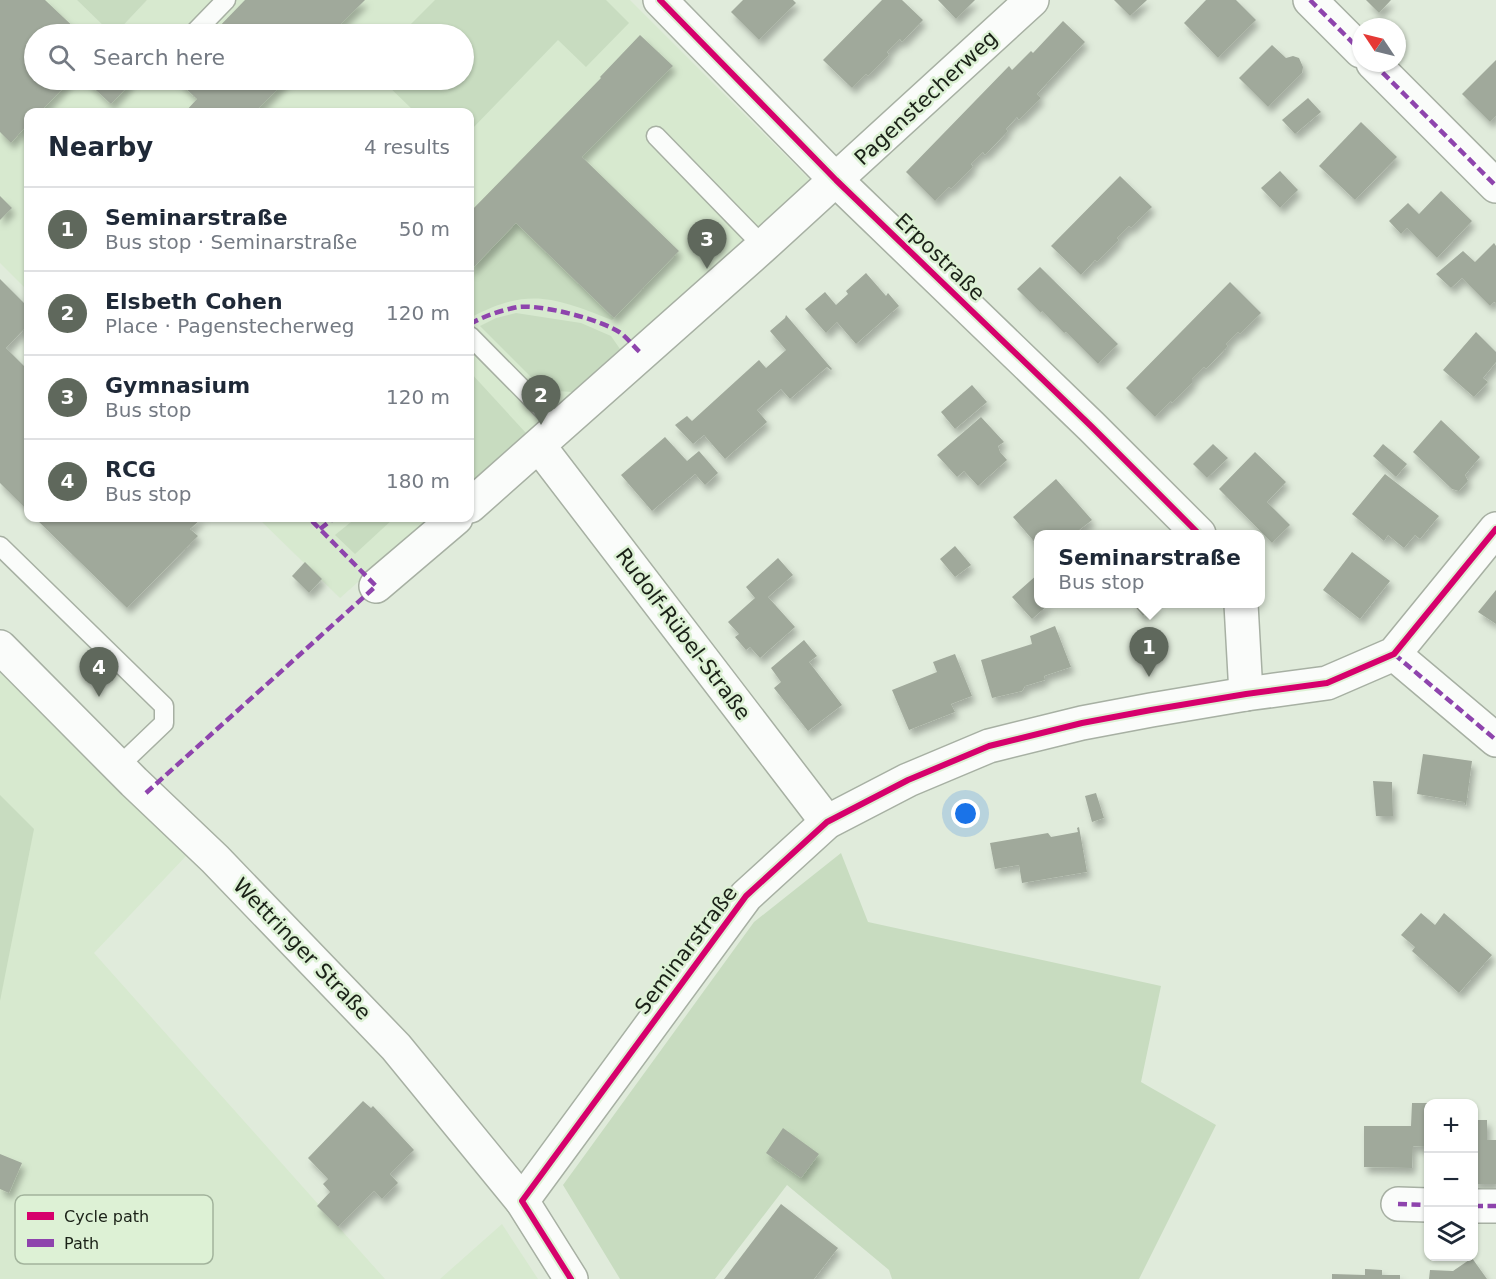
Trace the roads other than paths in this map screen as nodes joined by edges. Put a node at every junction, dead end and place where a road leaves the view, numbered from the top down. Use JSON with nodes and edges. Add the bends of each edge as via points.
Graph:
{"nodes":[{"id":1,"x":226,"y":0,"type":"edge"},
{"id":2,"x":660,"y":0,"type":"edge"},
{"id":3,"x":1032,"y":0,"type":"edge"},
{"id":4,"x":1310,"y":0,"type":"edge"},
{"id":5,"x":203,"y":24,"type":"edge"},
{"id":6,"x":1352,"y":42,"type":"edge"},
{"id":7,"x":1382,"y":72,"type":"edge"},
{"id":8,"x":656,"y":136,"type":"dead end"},
{"id":9,"x":836,"y":180,"type":"junction"},
{"id":10,"x":1496,"y":186,"type":"edge"},
{"id":11,"x":763,"y":246,"type":"junction"},
{"id":12,"x":474,"y":341,"type":"edge"},
{"id":13,"x":549,"y":437,"type":"junction"},
{"id":14,"x":474,"y":503,"type":"edge"},
{"id":15,"x":451,"y":522,"type":"edge"},
{"id":16,"x":1496,"y":528,"type":"edge"},
{"id":17,"x":1195,"y":530,"type":"edge"},
{"id":18,"x":0,"y":546,"type":"edge"},
{"id":19,"x":376,"y":586,"type":"dead end"},
{"id":20,"x":1241,"y":608,"type":"edge"},
{"id":21,"x":0,"y":647,"type":"edge"},
{"id":22,"x":1394,"y":654,"type":"junction"},
{"id":23,"x":1246,"y":694,"type":"junction"},
{"id":24,"x":1496,"y":740,"type":"edge"},
{"id":25,"x":118,"y":766,"type":"junction"},
{"id":26,"x":827,"y":822,"type":"junction"},
{"id":27,"x":522,"y":1201,"type":"junction"},
{"id":28,"x":1478,"y":1206,"type":"edge"},
{"id":29,"x":1496,"y":1206,"type":"edge"},
{"id":30,"x":571,"y":1279,"type":"edge"}],
"edges":[{"from":1,"to":5,"type":"lane"},
{"from":2,"to":9,"type":"street","name":"Erpostraße"},
{"from":3,"to":9,"type":"street","name":"Pagenstecherweg"},
{"from":4,"to":6,"type":"street"},
{"from":7,"to":10,"type":"street"},
{"from":8,"to":11,"type":"lane"},
{"from":9,"to":11,"type":"street","name":"Pagenstecherweg"},
{"from":9,"to":17,"type":"street","name":"Erpostraße"},
{"from":11,"to":13,"type":"street","name":"Pagenstecherweg"},
{"from":12,"to":13,"type":"lane"},
{"from":13,"to":14,"type":"street","name":"Pagenstecherweg"},
{"from":13,"to":26,"type":"street","name":"Rudolf-Rübel-Straße"},
{"from":15,"to":19,"type":"street"},
{"from":16,"to":22,"type":"street","name":"Seminarstraße"},
{"from":18,"to":25,"type":"lane","via":[[164,706],[164,723]]},
{"from":20,"to":23,"type":"street"},
{"from":21,"to":25,"type":"street","name":"Wettringer Straße"},
{"from":22,"to":23,"type":"street","name":"Seminarstraße","via":[[1327,683]]},
{"from":22,"to":24,"type":"street"},
{"from":23,"to":26,"type":"street","name":"Seminarstraße","via":[[1082,723],[989,747],[908,780]]},
{"from":25,"to":27,"type":"street","name":"Wettringer Straße","via":[[215,859],[396,1047]]},
{"from":26,"to":27,"type":"street","name":"Seminarstraße","via":[[746,896]]},
{"from":27,"to":30,"type":"street","name":"Wettringer Straße"},
{"from":28,"to":29,"type":"street"}]}
